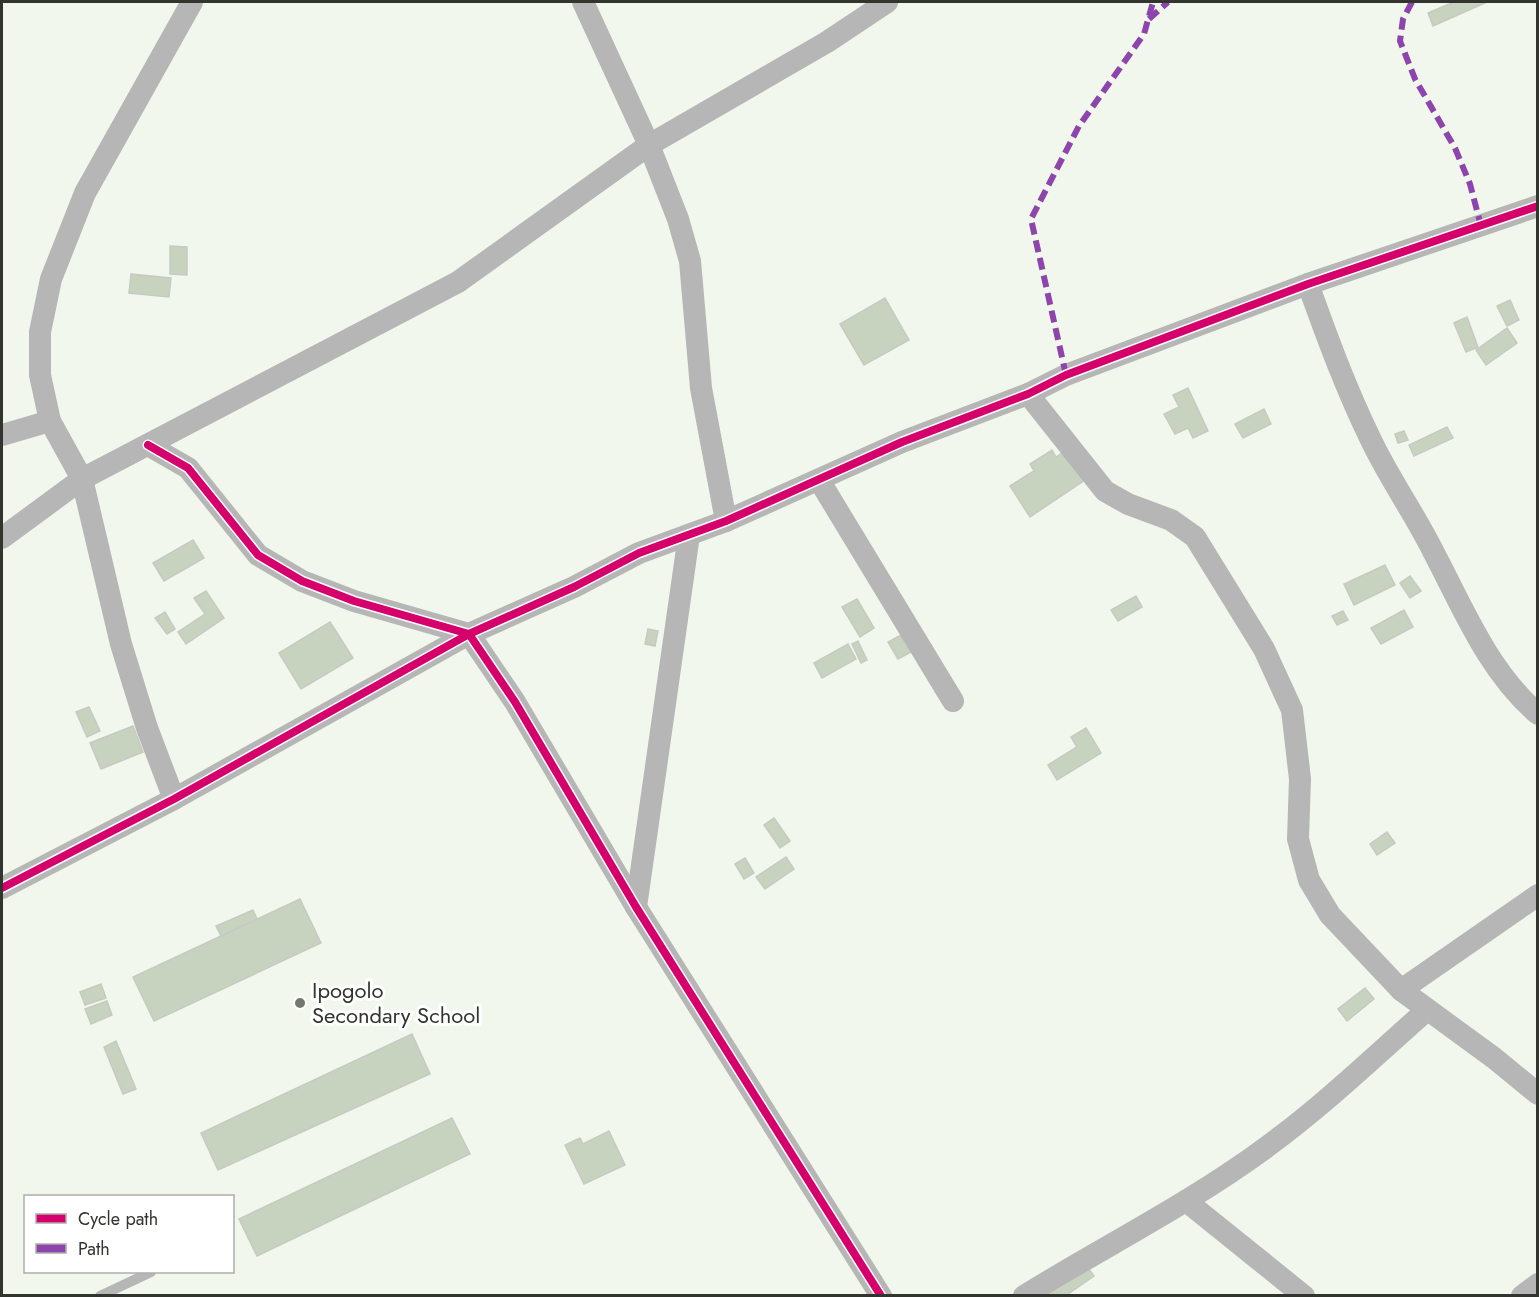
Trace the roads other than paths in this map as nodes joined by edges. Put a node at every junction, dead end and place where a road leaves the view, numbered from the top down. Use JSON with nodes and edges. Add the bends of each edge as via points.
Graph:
{"nodes":[{"id":1,"x":192,"y":2,"type":"edge"},
{"id":2,"x":583,"y":2,"type":"edge"},
{"id":3,"x":885,"y":2,"type":"edge"},
{"id":4,"x":649,"y":145,"type":"junction"},
{"id":5,"x":1538,"y":206,"type":"edge"},
{"id":6,"x":1308,"y":284,"type":"junction"},
{"id":7,"x":1028,"y":394,"type":"junction"},
{"id":8,"x":50,"y":421,"type":"junction"},
{"id":9,"x":2,"y":435,"type":"edge"},
{"id":10,"x":148,"y":445,"type":"junction"},
{"id":11,"x":82,"y":479,"type":"junction"},
{"id":12,"x":819,"y":480,"type":"junction"},
{"id":13,"x":726,"y":521,"type":"junction"},
{"id":14,"x":689,"y":535,"type":"junction"},
{"id":15,"x":2,"y":538,"type":"edge"},
{"id":16,"x":469,"y":634,"type":"junction"},
{"id":17,"x":953,"y":701,"type":"dead end"},
{"id":18,"x":1538,"y":714,"type":"edge"},
{"id":19,"x":174,"y":799,"type":"junction"},
{"id":20,"x":2,"y":888,"type":"edge"},
{"id":21,"x":1538,"y":895,"type":"edge"},
{"id":22,"x":636,"y":907,"type":"junction"},
{"id":23,"x":1401,"y":990,"type":"junction"},
{"id":24,"x":1427,"y":1010,"type":"junction"},
{"id":25,"x":1538,"y":1094,"type":"edge"},
{"id":26,"x":1186,"y":1201,"type":"junction"},
{"id":27,"x":149,"y":1273,"type":"edge"},
{"id":28,"x":1538,"y":1284,"type":"edge"},
{"id":29,"x":100,"y":1296,"type":"edge"},
{"id":30,"x":881,"y":1296,"type":"edge"},
{"id":31,"x":1024,"y":1296,"type":"edge"},
{"id":32,"x":1304,"y":1296,"type":"edge"},
{"id":33,"x":1522,"y":1296,"type":"edge"}],
"edges":[{"from":1,"to":8,"type":"street","via":[[85,193],[51,279],[40,332],[40,375]]},
{"from":2,"to":4,"type":"street"},
{"from":3,"to":4,"type":"street","via":[[827,42]]},
{"from":4,"to":10,"type":"street","via":[[458,282]]},
{"from":4,"to":13,"type":"street","via":[[690,261],[701,388]]},
{"from":5,"to":6,"type":"street"},
{"from":6,"to":7,"type":"street","via":[[1066,375]]},
{"from":6,"to":18,"type":"street","via":[[1371,442],[1488,656],[1520,698]]},
{"from":7,"to":12,"type":"street","via":[[902,442]]},
{"from":7,"to":23,"type":"street","via":[[1105,491],[1189,532],[1245,616],[1292,710],[1300,779],[1298,839],[1309,880],[1330,915]]},
{"from":8,"to":9,"type":"street"},
{"from":8,"to":11,"type":"street"},
{"from":10,"to":11,"type":"street"},
{"from":10,"to":16,"type":"street","via":[[188,468],[258,555],[302,581],[354,601]]},
{"from":11,"to":15,"type":"street"},
{"from":11,"to":19,"type":"street","via":[[121,644]]},
{"from":12,"to":13,"type":"street"},
{"from":12,"to":17,"type":"street"},
{"from":13,"to":14,"type":"street"},
{"from":14,"to":16,"type":"street","via":[[639,553]]},
{"from":14,"to":22,"type":"street"},
{"from":16,"to":19,"type":"street"},
{"from":16,"to":22,"type":"street","via":[[521,711]]},
{"from":19,"to":20,"type":"street"},
{"from":21,"to":23,"type":"street"},
{"from":22,"to":30,"type":"street"},
{"from":23,"to":24,"type":"street"},
{"from":24,"to":25,"type":"street"},
{"from":24,"to":26,"type":"street","via":[[1313,1111]]},
{"from":26,"to":31,"type":"street"},
{"from":26,"to":32,"type":"street"},
{"from":27,"to":29,"type":"lane"},
{"from":28,"to":33,"type":"street"}]}
